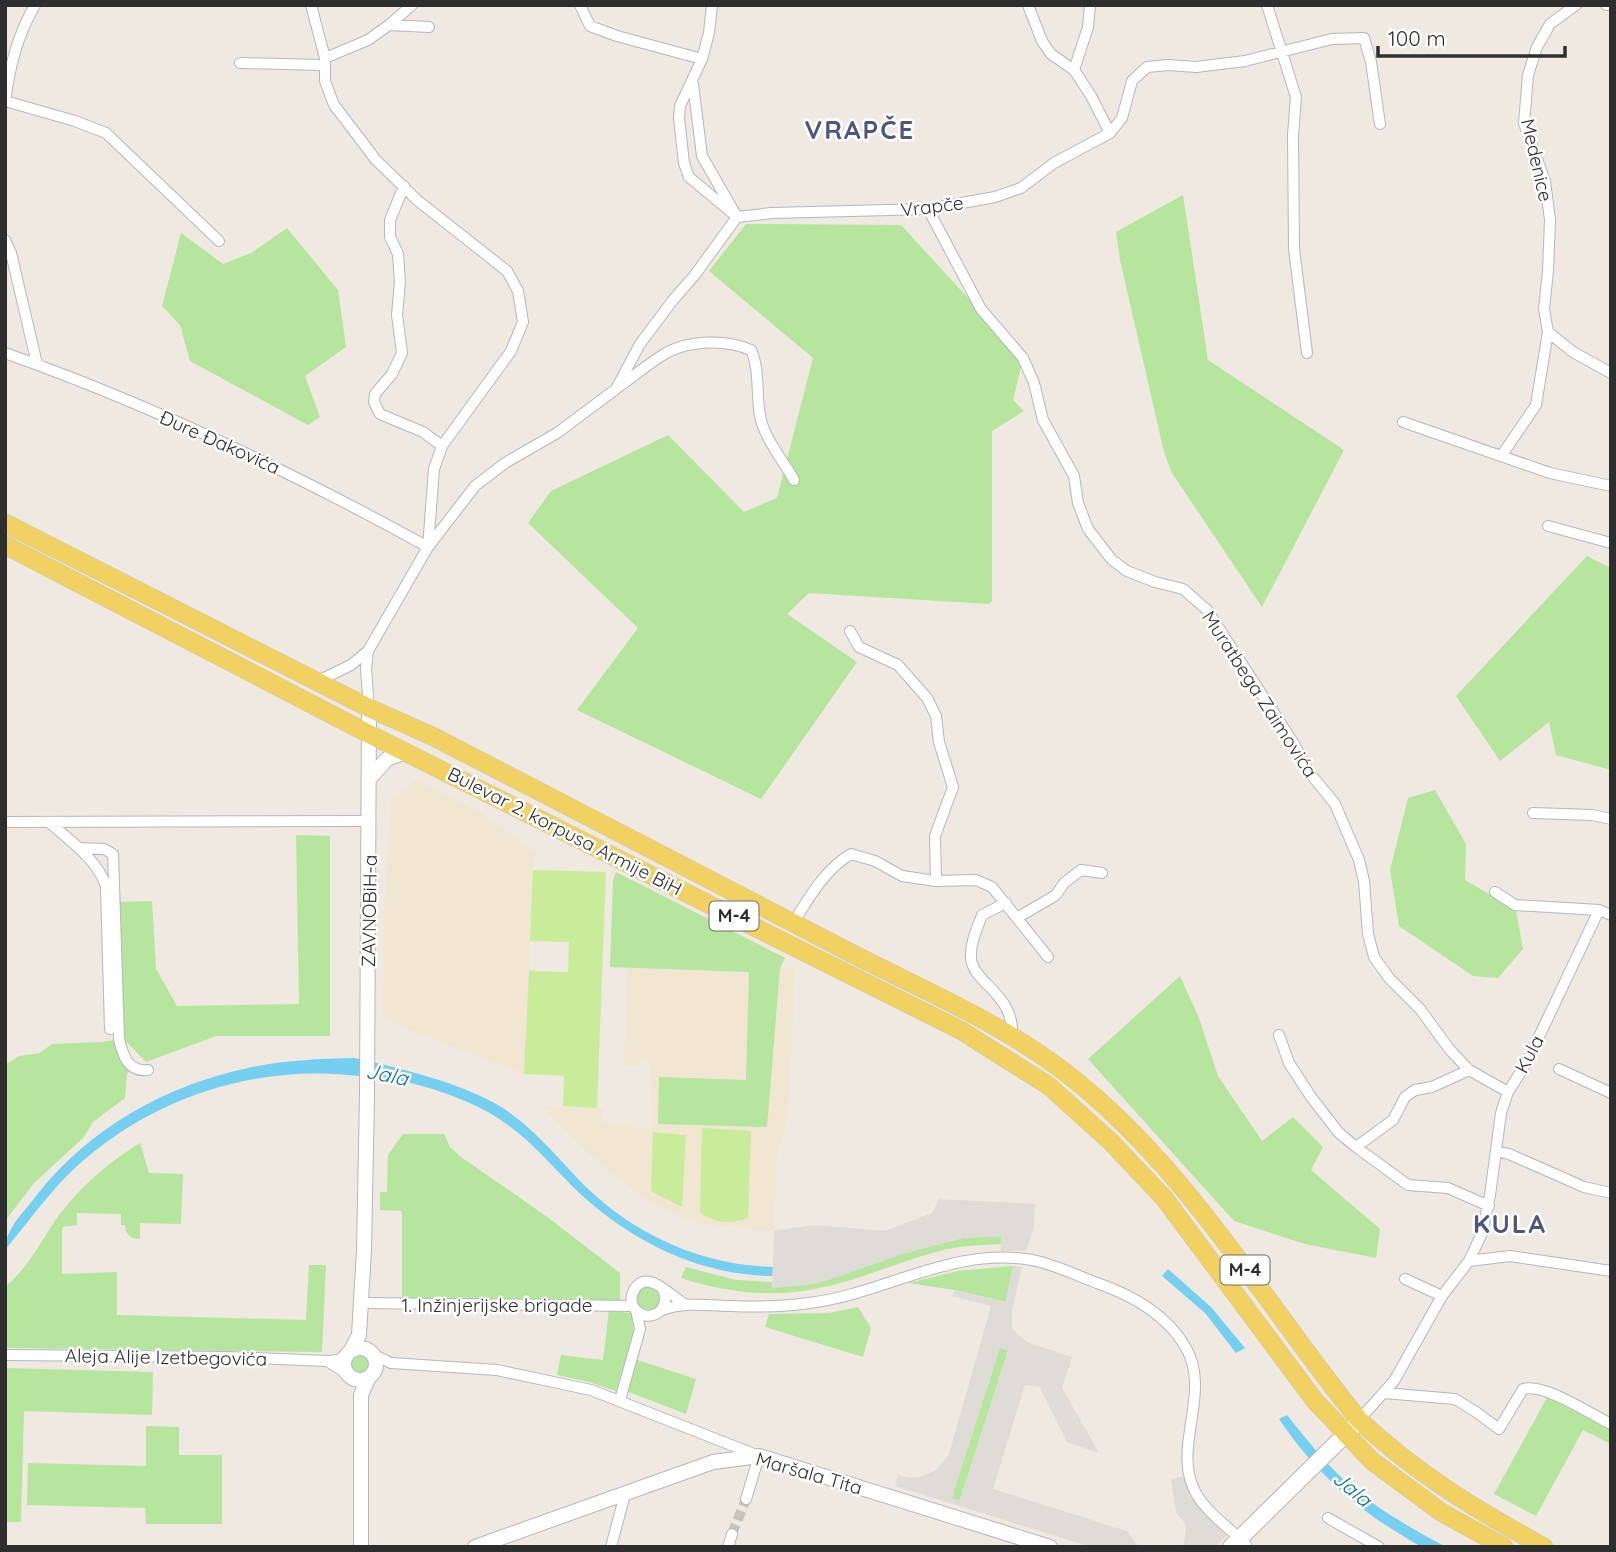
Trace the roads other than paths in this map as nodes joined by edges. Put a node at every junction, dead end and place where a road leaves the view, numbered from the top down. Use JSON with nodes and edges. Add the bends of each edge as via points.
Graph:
{"nodes":[{"id":1,"x":35,"y":5,"type":"edge"},
{"id":2,"x":311,"y":5,"type":"edge"},
{"id":3,"x":412,"y":5,"type":"edge"},
{"id":4,"x":580,"y":5,"type":"edge"},
{"id":5,"x":712,"y":5,"type":"edge"},
{"id":6,"x":1028,"y":5,"type":"edge"},
{"id":7,"x":1090,"y":5,"type":"edge"},
{"id":8,"x":1267,"y":5,"type":"edge"},
{"id":9,"x":1576,"y":5,"type":"edge"},
{"id":10,"x":389,"y":25,"type":"junction"},
{"id":11,"x":429,"y":27,"type":"dead end"},
{"id":12,"x":1281,"y":53,"type":"junction"},
{"id":13,"x":702,"y":59,"type":"junction"},
{"id":14,"x":324,"y":61,"type":"junction"},
{"id":15,"x":240,"y":64,"type":"dead end"},
{"id":16,"x":1074,"y":70,"type":"junction"},
{"id":17,"x":692,"y":84,"type":"junction"},
{"id":18,"x":5,"y":101,"type":"edge"},
{"id":19,"x":1380,"y":124,"type":"dead end"},
{"id":20,"x":1110,"y":133,"type":"junction"},
{"id":21,"x":404,"y":186,"type":"junction"},
{"id":22,"x":928,"y":209,"type":"junction"},
{"id":23,"x":737,"y":216,"type":"junction"},
{"id":24,"x":5,"y":240,"type":"edge"},
{"id":25,"x":219,"y":241,"type":"dead end"},
{"id":26,"x":1548,"y":332,"type":"junction"},
{"id":27,"x":5,"y":353,"type":"edge"},
{"id":28,"x":1307,"y":353,"type":"dead end"},
{"id":29,"x":37,"y":364,"type":"junction"},
{"id":30,"x":1611,"y":373,"type":"edge"},
{"id":31,"x":616,"y":389,"type":"junction"},
{"id":32,"x":1403,"y":422,"type":"dead end"},
{"id":33,"x":442,"y":446,"type":"junction"},
{"id":34,"x":1502,"y":454,"type":"junction"},
{"id":35,"x":794,"y":480,"type":"dead end"},
{"id":36,"x":1611,"y":486,"type":"edge"},
{"id":37,"x":5,"y":523,"type":"edge"},
{"id":38,"x":1548,"y":526,"type":"dead end"},
{"id":39,"x":1611,"y":544,"type":"edge"},
{"id":40,"x":5,"y":545,"type":"edge"},
{"id":41,"x":428,"y":547,"type":"junction"},
{"id":42,"x":850,"y":631,"type":"dead end"},
{"id":43,"x":368,"y":651,"type":"junction"},
{"id":44,"x":318,"y":681,"type":"junction"},
{"id":45,"x":369,"y":708,"type":"junction"},
{"id":46,"x":371,"y":735,"type":"junction"},
{"id":47,"x":405,"y":752,"type":"junction"},
{"id":48,"x":370,"y":778,"type":"junction"},
{"id":49,"x":1533,"y":813,"type":"dead end"},
{"id":50,"x":1611,"y":819,"type":"edge"},
{"id":51,"x":370,"y":821,"type":"junction"},
{"id":52,"x":5,"y":822,"type":"edge"},
{"id":53,"x":49,"y":822,"type":"junction"},
{"id":54,"x":80,"y":848,"type":"junction"},
{"id":55,"x":1102,"y":873,"type":"dead end"},
{"id":56,"x":936,"y":881,"type":"junction"},
{"id":57,"x":1495,"y":892,"type":"dead end"},
{"id":58,"x":1006,"y":903,"type":"junction"},
{"id":59,"x":1599,"y":910,"type":"junction"},
{"id":60,"x":1611,"y":915,"type":"edge"},
{"id":61,"x":1017,"y":918,"type":"junction"},
{"id":62,"x":793,"y":923,"type":"junction"},
{"id":63,"x":1048,"y":957,"type":"dead end"},
{"id":64,"x":110,"y":1029,"type":"dead end"},
{"id":65,"x":1279,"y":1035,"type":"dead end"},
{"id":66,"x":1012,"y":1038,"type":"junction"},
{"id":67,"x":1559,"y":1069,"type":"dead end"},
{"id":68,"x":148,"y":1070,"type":"dead end"},
{"id":69,"x":1469,"y":1070,"type":"junction"},
{"id":70,"x":1508,"y":1092,"type":"junction"},
{"id":71,"x":1611,"y":1093,"type":"edge"},
{"id":72,"x":1356,"y":1147,"type":"junction"},
{"id":73,"x":1496,"y":1151,"type":"junction"},
{"id":74,"x":1611,"y":1193,"type":"edge"},
{"id":75,"x":1489,"y":1206,"type":"junction"},
{"id":76,"x":1469,"y":1261,"type":"junction"},
{"id":77,"x":1611,"y":1271,"type":"edge"},
{"id":78,"x":1405,"y":1279,"type":"dead end"},
{"id":79,"x":663,"y":1289,"type":"junction"},
{"id":80,"x":1442,"y":1296,"type":"junction"},
{"id":81,"x":361,"y":1303,"type":"junction"},
{"id":82,"x":685,"y":1304,"type":"junction"},
{"id":83,"x":635,"y":1308,"type":"junction"},
{"id":84,"x":659,"y":1312,"type":"junction"},
{"id":85,"x":640,"y":1329,"type":"junction"},
{"id":86,"x":359,"y":1335,"type":"junction"},
{"id":87,"x":349,"y":1352,"type":"junction"},
{"id":88,"x":372,"y":1353,"type":"junction"},
{"id":89,"x":5,"y":1355,"type":"edge"},
{"id":90,"x":327,"y":1361,"type":"junction"},
{"id":91,"x":391,"y":1363,"type":"junction"},
{"id":92,"x":348,"y":1374,"type":"junction"},
{"id":93,"x":371,"y":1376,"type":"junction"},
{"id":94,"x":1384,"y":1393,"type":"junction"},
{"id":95,"x":361,"y":1395,"type":"junction"},
{"id":96,"x":620,"y":1400,"type":"junction"},
{"id":97,"x":1365,"y":1419,"type":"junction"},
{"id":98,"x":1611,"y":1424,"type":"edge"},
{"id":99,"x":1349,"y":1438,"type":"junction"},
{"id":100,"x":759,"y":1456,"type":"junction"},
{"id":101,"x":625,"y":1494,"type":"junction"},
{"id":102,"x":746,"y":1499,"type":"tunnel mouth"},
{"id":103,"x":1328,"y":1518,"type":"dead end"},
{"id":104,"x":732,"y":1534,"type":"tunnel mouth"},
{"id":105,"x":1025,"y":1543,"type":"edge"},
{"id":106,"x":1240,"y":1544,"type":"edge"},
{"id":107,"x":361,"y":1547,"type":"edge"},
{"id":108,"x":475,"y":1547,"type":"edge"},
{"id":109,"x":611,"y":1547,"type":"edge"},
{"id":110,"x":728,"y":1547,"type":"edge"},
{"id":111,"x":1051,"y":1547,"type":"edge"},
{"id":112,"x":1379,"y":1547,"type":"edge"},
{"id":113,"x":1504,"y":1547,"type":"edge"},
{"id":114,"x":1544,"y":1547,"type":"edge"}],
"edges":[{"from":1,"to":18,"type":"street","via":[[11,60]]},
{"from":2,"to":14,"type":"street"},
{"from":3,"to":10,"type":"street"},
{"from":4,"to":13,"type":"street","via":[[590,26]]},
{"from":5,"to":13,"type":"street"},
{"from":6,"to":16,"type":"street","via":[[1051,54]]},
{"from":7,"to":16,"type":"street"},
{"from":8,"to":12,"type":"street"},
{"from":9,"to":26,"type":"street","name":"Medenice","via":[[1550,24],[1528,75],[1524,124],[1545,181],[1550,220],[1544,309]]},
{"from":10,"to":11,"type":"street"},
{"from":10,"to":14,"type":"street"},
{"from":12,"to":19,"type":"street","via":[[1332,38],[1364,38]]},
{"from":12,"to":20,"type":"street","via":[[1196,67],[1147,67],[1132,81],[1122,118]]},
{"from":12,"to":28,"type":"street","via":[[1296,97],[1294,249]]},
{"from":13,"to":17,"type":"street"},
{"from":14,"to":15,"type":"street"},
{"from":14,"to":21,"type":"street","via":[[334,105],[376,160]]},
{"from":16,"to":20,"type":"street"},
{"from":17,"to":23,"type":"street","via":[[702,156]]},
{"from":17,"to":23,"type":"street","via":[[680,106],[684,163],[689,177]]},
{"from":18,"to":25,"type":"street","via":[[106,133]]},
{"from":20,"to":22,"type":"street","name":"Vrapče","via":[[1054,163],[1021,188]]},
{"from":21,"to":33,"type":"street","via":[[390,220],[400,282],[397,315],[402,353],[374,402],[380,414],[423,432]]},
{"from":21,"to":33,"type":"street","via":[[507,271],[518,291],[523,322],[511,351]]},
{"from":22,"to":23,"type":"street","name":"Vrapče"},
{"from":22,"to":69,"type":"street","name":"Muratbega Zaimovića","via":[[981,309],[1023,358],[1043,420],[1074,476],[1088,529],[1112,560],[1127,571],[1183,589],[1207,610],[1309,772],[1335,804],[1359,860],[1374,957]]},
{"from":23,"to":31,"type":"street","via":[[640,344]]},
{"from":24,"to":29,"type":"street"},
{"from":26,"to":30,"type":"street"},
{"from":26,"to":34,"type":"street","name":"Medenice","via":[[1536,405]]},
{"from":27,"to":29,"type":"street","name":"Đure Đakovića"},
{"from":29,"to":41,"type":"street","name":"Đure Đakovića","via":[[250,454]]},
{"from":31,"to":35,"type":"street","via":[[668,352],[694,344],[723,342],[751,350],[757,364],[760,419]]},
{"from":31,"to":41,"type":"street","via":[[475,486]]},
{"from":32,"to":34,"type":"street"},
{"from":33,"to":41,"type":"street","via":[[433,470]]},
{"from":34,"to":36,"type":"street","via":[[1550,473]]},
{"from":37,"to":44,"type":"main road","name":"Bulevar 2. korpusa Armije BiH","number":"M-4"},
{"from":38,"to":39,"type":"street"},
{"from":40,"to":46,"type":"main road","name":"Bulevar 2. korpusa Armije BiH","number":"M-4"},
{"from":41,"to":43,"type":"street"},
{"from":42,"to":56,"type":"street","via":[[859,647],[898,665],[927,698],[936,716],[953,787],[935,836]]},
{"from":43,"to":44,"type":"street"},
{"from":43,"to":45,"type":"street"},
{"from":44,"to":45,"type":"main road","name":"Bulevar 2. korpusa Armije BiH","number":"M-4"},
{"from":45,"to":46,"type":"street"},
{"from":45,"to":62,"type":"main road","name":"Bulevar 2. korpusa Armije BiH","number":"M-4"},
{"from":46,"to":47,"type":"main road","name":"Bulevar 2. korpusa Armije BiH","number":"M-4"},
{"from":46,"to":48,"type":"street"},
{"from":47,"to":48,"type":"street","via":[[387,759]]},
{"from":47,"to":99,"type":"main road","name":"Bulevar 2. korpusa Armije BiH","number":"M-4","via":[[962,1031],[1049,1086],[1164,1198],[1315,1401]]},
{"from":48,"to":51,"type":"street","name":"ZAVNOBiH-a"},
{"from":49,"to":50,"type":"street"},
{"from":51,"to":53,"type":"street"},
{"from":51,"to":81,"type":"street","name":"ZAVNOBiH-a"},
{"from":52,"to":53,"type":"street"},
{"from":53,"to":54,"type":"street"},
{"from":54,"to":64,"type":"street","via":[[106,886]]},
{"from":54,"to":68,"type":"street","via":[[113,854],[119,1039],[130,1065]]},
{"from":55,"to":61,"type":"street","via":[[1081,870],[1056,895]]},
{"from":56,"to":58,"type":"street","via":[[976,880],[992,887]]},
{"from":56,"to":62,"type":"street","via":[[902,876],[851,854],[829,871]]},
{"from":57,"to":59,"type":"street","via":[[1516,905]]},
{"from":58,"to":61,"type":"street"},
{"from":58,"to":66,"type":"street","via":[[982,915],[971,960],[1003,1001],[1014,1023]]},
{"from":59,"to":60,"type":"street"},
{"from":59,"to":70,"type":"street","name":"Kula","via":[[1527,1062]]},
{"from":61,"to":63,"type":"street"},
{"from":62,"to":66,"type":"main road","name":"Bulevar 2. korpusa Armije BiH","number":"M-4","via":[[974,1013]]},
{"from":65,"to":72,"type":"street","via":[[1289,1063],[1311,1097]]},
{"from":66,"to":97,"type":"main road","name":"Bulevar 2. korpusa Armije BiH","number":"M-4","via":[[1063,1071],[1124,1124],[1173,1178]]},
{"from":67,"to":71,"type":"street"},
{"from":69,"to":70,"type":"street","name":"Muratbega Zaimovića"},
{"from":69,"to":72,"type":"street","via":[[1415,1090],[1405,1097],[1393,1120]]},
{"from":70,"to":73,"type":"street","name":"Kula"},
{"from":72,"to":75,"type":"street","via":[[1408,1185],[1448,1188]]},
{"from":73,"to":74,"type":"street","via":[[1584,1187]]},
{"from":73,"to":75,"type":"street","name":"Kula"},
{"from":75,"to":76,"type":"street","name":"Kula"},
{"from":76,"to":77,"type":"street","via":[[1510,1256]]},
{"from":76,"to":80,"type":"street","name":"Kula"},
{"from":78,"to":80,"type":"street"},
{"from":79,"to":82,"type":"street"},
{"from":79,"to":83,"type":"street","via":[[654,1282],[638,1285],[632,1294]]},
{"from":79,"to":84,"type":"street","via":[[666,1300]]},
{"from":80,"to":94,"type":"street","name":"Kula"},
{"from":81,"to":83,"type":"street","name":"1. Inžinjerijske brigade"},
{"from":81,"to":86,"type":"street"},
{"from":82,"to":84,"type":"street"},
{"from":82,"to":106,"type":"street","via":[[812,1303],[950,1264],[1005,1259],[1038,1261],[1128,1294],[1172,1329],[1192,1361],[1196,1395],[1189,1474],[1200,1500]]},
{"from":83,"to":84,"type":"street","via":[[646,1315]]},
{"from":83,"to":85,"type":"street"},
{"from":84,"to":85,"type":"street"},
{"from":85,"to":96,"type":"street"},
{"from":86,"to":87,"type":"street"},
{"from":86,"to":88,"type":"street"},
{"from":87,"to":88,"type":"street","via":[[360,1347]]},
{"from":87,"to":90,"type":"street","via":[[339,1360]]},
{"from":87,"to":92,"type":"street","via":[[343,1363]]},
{"from":88,"to":91,"type":"street"},
{"from":88,"to":93,"type":"street","via":[[376,1365]]},
{"from":89,"to":90,"type":"street","name":"Aleja Alije Izetbegovića"},
{"from":90,"to":92,"type":"street"},
{"from":91,"to":93,"type":"street"},
{"from":91,"to":96,"type":"street","via":[[497,1370]]},
{"from":92,"to":93,"type":"street","via":[[359,1380]]},
{"from":92,"to":95,"type":"street"},
{"from":93,"to":95,"type":"street"},
{"from":94,"to":97,"type":"street","name":"Kula"},
{"from":94,"to":98,"type":"street","via":[[1455,1399],[1499,1429],[1523,1389],[1532,1387]]},
{"from":95,"to":107,"type":"street"},
{"from":96,"to":100,"type":"street"},
{"from":97,"to":99,"type":"main road"},
{"from":97,"to":114,"type":"main road","number":"M-4","via":[[1389,1448],[1450,1493]]},
{"from":99,"to":106,"type":"main road"},
{"from":99,"to":113,"type":"main road","number":"M-4","via":[[1372,1461],[1441,1512]]},
{"from":100,"to":101,"type":"street","name":"Maršala Tita","via":[[713,1462]]},
{"from":100,"to":102,"type":"street"},
{"from":100,"to":105,"type":"street","name":"Maršala Tita"},
{"from":101,"to":108,"type":"street","name":"Maršala Tita"},
{"from":101,"to":109,"type":"street"},
{"from":103,"to":112,"type":"street"},
{"from":104,"to":110,"type":"street"},
{"from":105,"to":111,"type":"street","name":"Maršala Tita"}]}
